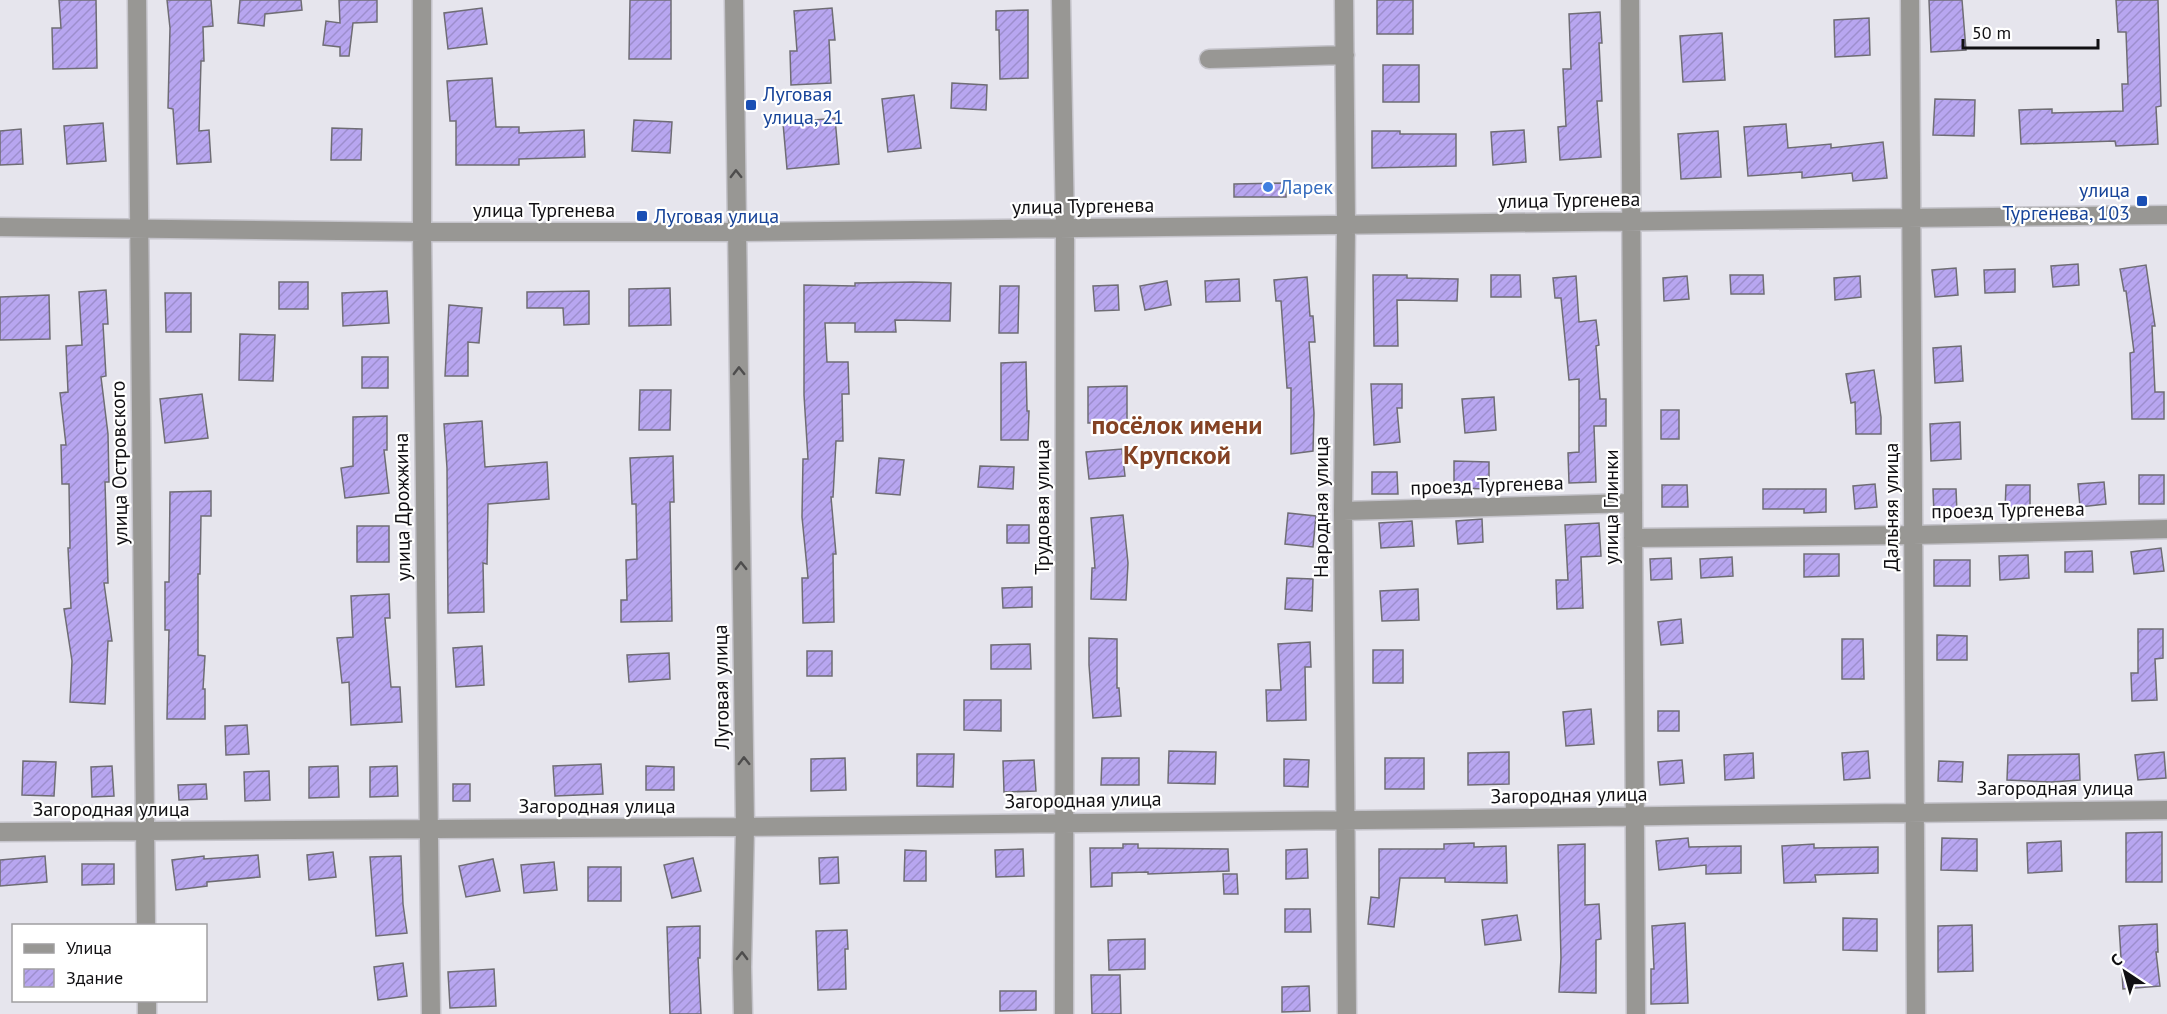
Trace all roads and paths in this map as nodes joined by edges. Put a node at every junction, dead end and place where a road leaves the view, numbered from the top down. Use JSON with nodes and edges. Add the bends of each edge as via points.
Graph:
{"nodes":[{"id":1,"x":137,"y":0,"type":"edge"},
{"id":2,"x":422,"y":0,"type":"edge"},
{"id":3,"x":734,"y":0,"type":"edge"},
{"id":4,"x":1061,"y":0,"type":"edge"},
{"id":5,"x":1344,"y":0,"type":"edge"},
{"id":6,"x":1630,"y":0,"type":"edge"},
{"id":7,"x":1910,"y":0,"type":"edge"},
{"id":8,"x":1345,"y":55,"type":"junction"},
{"id":9,"x":1209,"y":58,"type":"dead end"},
{"id":10,"x":2167,"y":215,"type":"edge"},
{"id":11,"x":1911,"y":218,"type":"junction"},
{"id":12,"x":1632,"y":221,"type":"junction"},
{"id":13,"x":1346,"y":225,"type":"junction"},
{"id":14,"x":0,"y":227,"type":"edge"},
{"id":15,"x":1065,"y":228,"type":"junction"},
{"id":16,"x":139,"y":230,"type":"junction"},
{"id":17,"x":422,"y":232,"type":"junction"},
{"id":18,"x":737,"y":232,"type":"junction"},
{"id":19,"x":1633,"y":503,"type":"junction"},
{"id":20,"x":1343,"y":511,"type":"junction"},
{"id":21,"x":2167,"y":529,"type":"edge"},
{"id":22,"x":1913,"y":535,"type":"junction"},
{"id":23,"x":1633,"y":538,"type":"junction"},
{"id":24,"x":2167,"y":810,"type":"edge"},
{"id":25,"x":1915,"y":811,"type":"junction"},
{"id":26,"x":1635,"y":817,"type":"junction"},
{"id":27,"x":1345,"y":821,"type":"junction"},
{"id":28,"x":1064,"y":823,"type":"junction"},
{"id":29,"x":745,"y":827,"type":"junction"},
{"id":30,"x":428,"y":829,"type":"junction"},
{"id":31,"x":146,"y":831,"type":"junction"},
{"id":32,"x":0,"y":832,"type":"edge"},
{"id":33,"x":146,"y":924,"type":"edge"},
{"id":34,"x":430,"y":1014,"type":"edge"},
{"id":35,"x":743,"y":1014,"type":"edge"},
{"id":36,"x":1064,"y":1014,"type":"edge"},
{"id":37,"x":1347,"y":1014,"type":"edge"},
{"id":38,"x":1636,"y":1014,"type":"edge"},
{"id":39,"x":1916,"y":1014,"type":"edge"}],
"edges":[{"from":1,"to":16,"type":"street","name":"улица Островского"},
{"from":2,"to":17,"type":"street","name":"улица Дрожжина"},
{"from":18,"to":3,"type":"street","name":"Луговая улица","one_way":true},
{"from":4,"to":15,"type":"street","name":"Трудовая улица"},
{"from":5,"to":8,"type":"street","name":"Народная улица"},
{"from":6,"to":12,"type":"street","name":"улица Глинки"},
{"from":7,"to":11,"type":"street","name":"Дальняя улица"},
{"from":8,"to":9,"type":"street"},
{"from":8,"to":13,"type":"street","name":"Народная улица"},
{"from":10,"to":11,"type":"street","name":"улица Тургенева"},
{"from":11,"to":12,"type":"street","name":"улица Тургенева"},
{"from":11,"to":22,"type":"street","name":"Дальняя улица"},
{"from":12,"to":13,"type":"street","name":"улица Тургенева"},
{"from":12,"to":19,"type":"street","name":"улица Глинки"},
{"from":13,"to":15,"type":"street","name":"улица Тургенева"},
{"from":13,"to":20,"type":"street","name":"Народная улица"},
{"from":14,"to":16,"type":"street","name":"улица Тургенева"},
{"from":15,"to":18,"type":"street","name":"улица Тургенева"},
{"from":15,"to":28,"type":"street","name":"Трудовая улица"},
{"from":16,"to":17,"type":"street","name":"улица Тургенева"},
{"from":16,"to":31,"type":"street","name":"улица Островского"},
{"from":17,"to":18,"type":"street","name":"улица Тургенева"},
{"from":17,"to":30,"type":"street","name":"улица Дрожжина"},
{"from":29,"to":18,"type":"street","name":"Луговая улица","one_way":true},
{"from":19,"to":20,"type":"street","name":"проезд Тургенева"},
{"from":19,"to":23,"type":"street","name":"улица Глинки"},
{"from":20,"to":27,"type":"street","name":"Народная улица"},
{"from":21,"to":22,"type":"street","name":"проезд Тургенева"},
{"from":22,"to":23,"type":"street","name":"проезд Тургенева"},
{"from":22,"to":25,"type":"street","name":"Дальняя улица"},
{"from":23,"to":26,"type":"street","name":"улица Глинки"},
{"from":24,"to":25,"type":"street","name":"Загородная улица"},
{"from":25,"to":26,"type":"street","name":"Загородная улица"},
{"from":25,"to":39,"type":"street","name":"Дальняя улица"},
{"from":26,"to":27,"type":"street","name":"Загородная улица"},
{"from":26,"to":38,"type":"street","name":"улица Глинки"},
{"from":27,"to":28,"type":"street","name":"Загородная улица"},
{"from":27,"to":37,"type":"street","name":"Народная улица"},
{"from":28,"to":29,"type":"street","name":"Загородная улица"},
{"from":28,"to":36,"type":"street","name":"Трудовая улица"},
{"from":29,"to":30,"type":"street","name":"Загородная улица"},
{"from":35,"to":29,"type":"street","name":"Луговая улица","one_way":true},
{"from":30,"to":31,"type":"street","name":"Загородная улица"},
{"from":30,"to":34,"type":"street","name":"улица Дрожжина"},
{"from":31,"to":32,"type":"street","name":"Загородная улица"},
{"from":31,"to":33,"type":"street","name":"улица Островского"}]}
